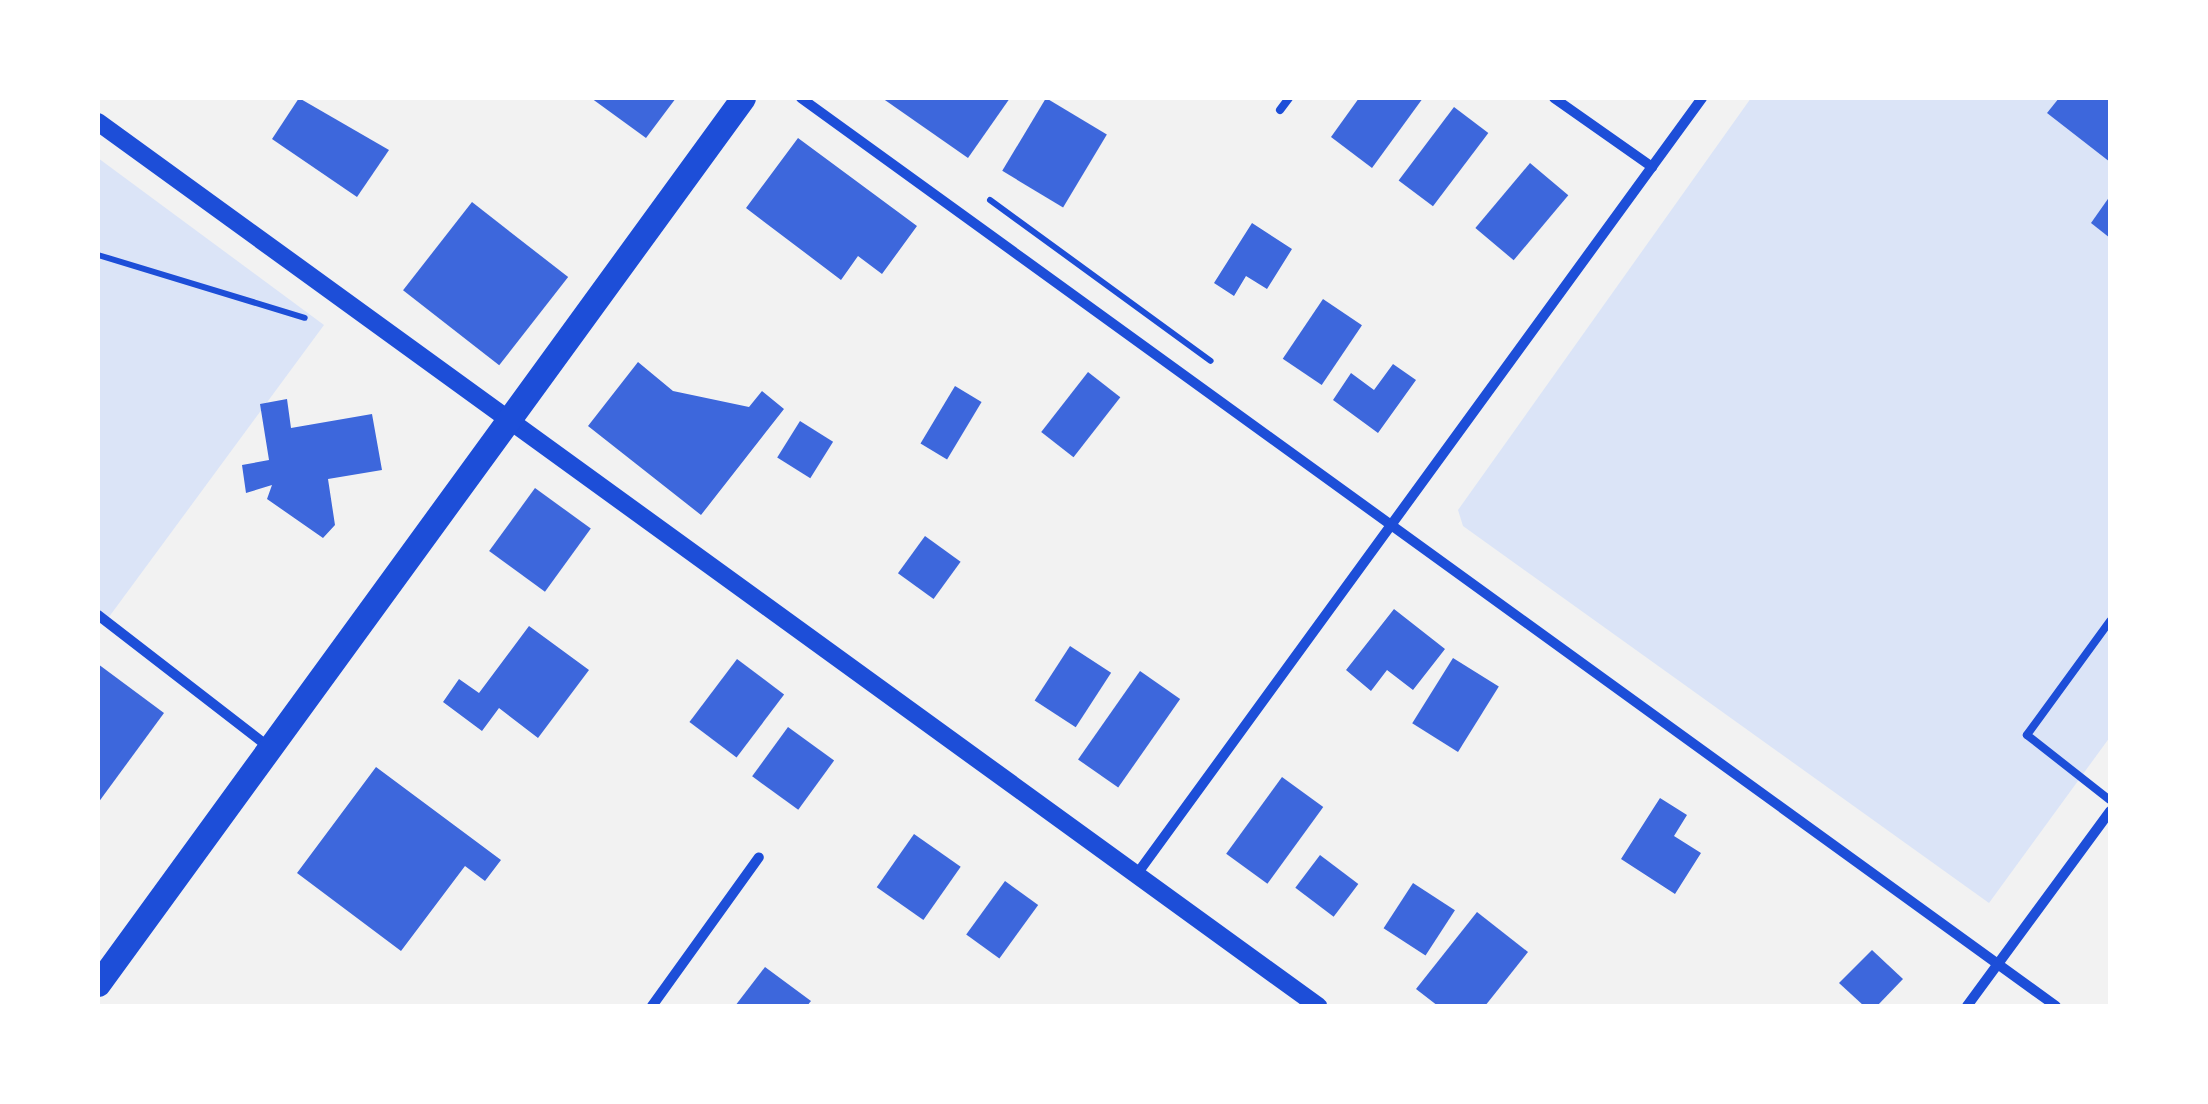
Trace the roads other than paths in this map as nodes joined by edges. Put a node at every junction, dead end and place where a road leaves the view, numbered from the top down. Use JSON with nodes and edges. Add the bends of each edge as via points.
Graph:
{"nodes":[{"id":1,"x":744,"y":98,"type":"edge"},
{"id":2,"x":801,"y":98,"type":"edge"},
{"id":3,"x":1289,"y":98,"type":"edge"},
{"id":4,"x":1554,"y":98,"type":"edge"},
{"id":5,"x":1702,"y":98,"type":"edge"},
{"id":6,"x":1280,"y":110,"type":"dead end"},
{"id":7,"x":98,"y":122,"type":"edge"},
{"id":8,"x":1652,"y":167,"type":"junction"},
{"id":9,"x":504,"y":424,"type":"junction"},
{"id":10,"x":1395,"y":520,"type":"junction"},
{"id":11,"x":98,"y":615,"type":"edge"},
{"id":12,"x":2110,"y":620,"type":"edge"},
{"id":13,"x":270,"y":748,"type":"junction"},
{"id":14,"x":2110,"y":800,"type":"edge"},
{"id":15,"x":2110,"y":811,"type":"edge"},
{"id":16,"x":759,"y":857,"type":"dead end"},
{"id":17,"x":1137,"y":874,"type":"junction"},
{"id":18,"x":1998,"y":964,"type":"junction"},
{"id":19,"x":98,"y":984,"type":"edge"},
{"id":20,"x":652,"y":1006,"type":"edge"},
{"id":21,"x":1318,"y":1006,"type":"edge"},
{"id":22,"x":1967,"y":1006,"type":"edge"},
{"id":23,"x":2056,"y":1006,"type":"edge"}],
"edges":[{"from":1,"to":9,"type":"main road"},
{"from":2,"to":10,"type":"street"},
{"from":3,"to":6,"type":"lane"},
{"from":4,"to":8,"type":"street"},
{"from":5,"to":8,"type":"street"},
{"from":7,"to":9,"type":"street"},
{"from":8,"to":10,"type":"street"},
{"from":9,"to":13,"type":"main road"},
{"from":9,"to":17,"type":"street"},
{"from":10,"to":17,"type":"street"},
{"from":10,"to":18,"type":"street"},
{"from":11,"to":13,"type":"street"},
{"from":12,"to":14,"type":"lane","via":[[2027,736]]},
{"from":13,"to":19,"type":"main road"},
{"from":15,"to":18,"type":"street"},
{"from":16,"to":20,"type":"street"},
{"from":17,"to":21,"type":"street"},
{"from":18,"to":22,"type":"street"},
{"from":18,"to":23,"type":"street"}]}
